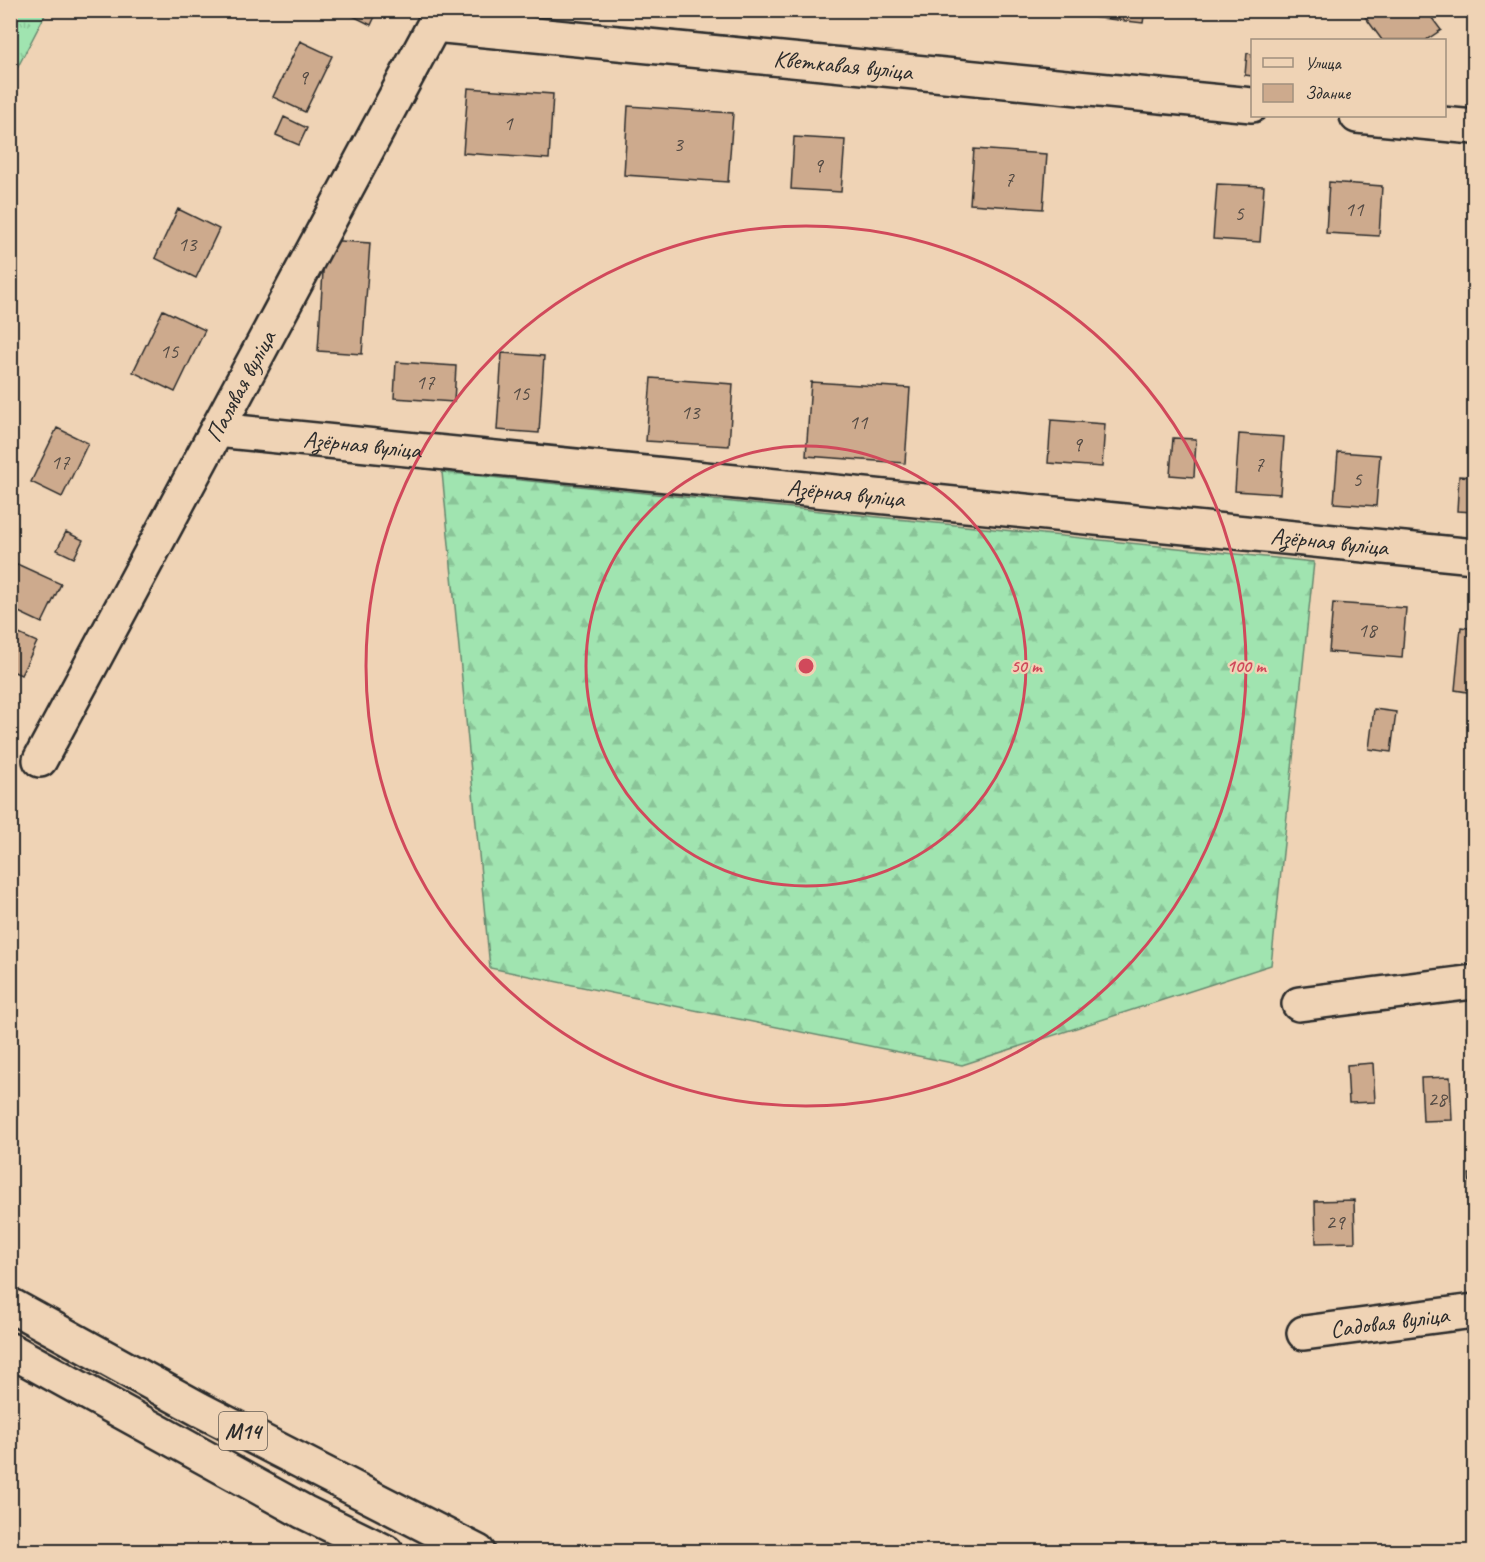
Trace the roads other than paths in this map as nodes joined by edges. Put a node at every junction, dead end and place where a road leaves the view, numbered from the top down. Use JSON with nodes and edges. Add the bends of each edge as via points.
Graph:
{"nodes":[{"id":1,"x":438,"y":18,"type":"edge"},
{"id":2,"x":1251,"y":105,"type":"edge"},
{"id":3,"x":1369,"y":117,"type":"edge"},
{"id":4,"x":1474,"y":127,"type":"edge"},
{"id":5,"x":217,"y":430,"type":"junction"},
{"id":6,"x":1474,"y":556,"type":"edge"},
{"id":7,"x":40,"y":760,"type":"dead end"},
{"id":8,"x":1474,"y":982,"type":"edge"},
{"id":9,"x":1299,"y":1004,"type":"dead end"},
{"id":10,"x":10,"y":1305,"type":"edge"},
{"id":11,"x":1474,"y":1311,"type":"edge"},
{"id":12,"x":1304,"y":1333,"type":"dead end"},
{"id":13,"x":10,"y":1350,"type":"edge"},
{"id":14,"x":386,"y":1551,"type":"edge"},
{"id":15,"x":478,"y":1551,"type":"edge"}],
"edges":[{"from":1,"to":2,"type":"main road","name":"Кветкавая вуліца"},
{"from":1,"to":5,"type":"main road","name":"Палявая вуліца"},
{"from":3,"to":4,"type":"main road"},
{"from":5,"to":6,"type":"main road","name":"Азёрная вуліца"},
{"from":5,"to":7,"type":"main road","name":"Палявая вуліца"},
{"from":8,"to":9,"type":"main road"},
{"from":10,"to":15,"type":"main road","number":"М14","via":[[199,1409]]},
{"from":11,"to":12,"type":"main road","name":"Садовая вуліца"},
{"from":13,"to":14,"type":"main road","number":"М14","via":[[304,1512]]}]}
